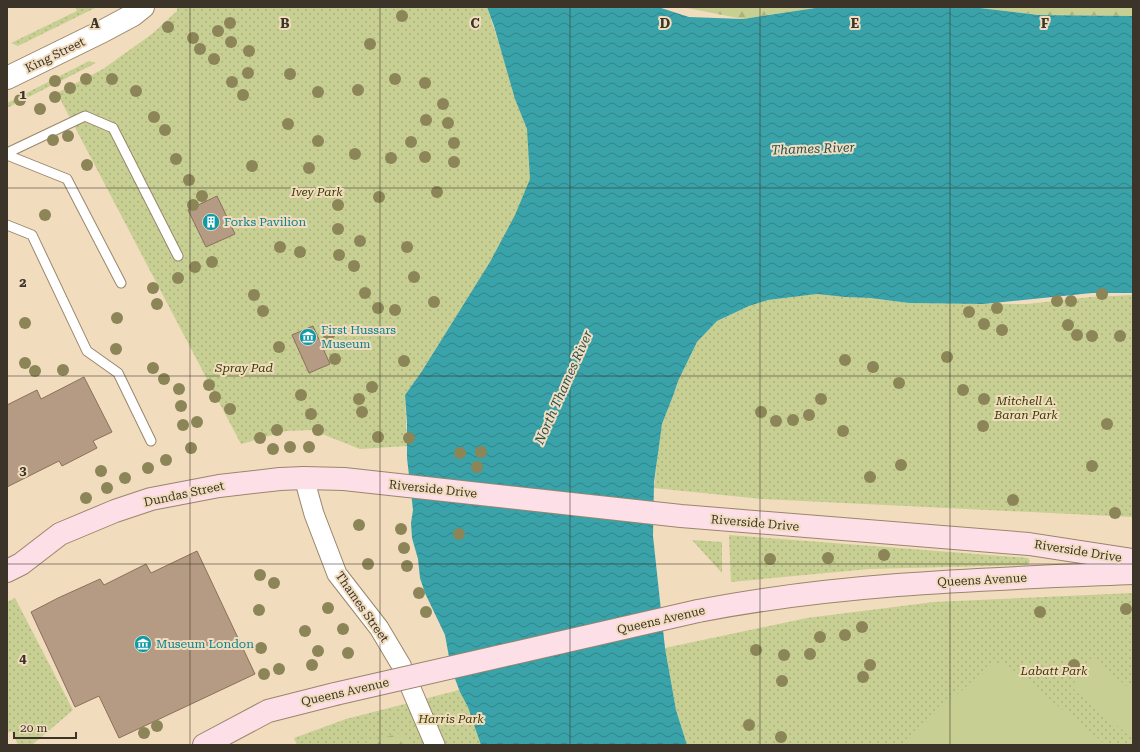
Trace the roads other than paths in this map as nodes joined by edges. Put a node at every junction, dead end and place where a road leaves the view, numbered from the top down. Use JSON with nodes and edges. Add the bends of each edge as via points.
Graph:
{"nodes":[{"id":1,"x":143,"y":7,"type":"edge"},
{"id":2,"x":7,"y":78,"type":"edge"},
{"id":3,"x":7,"y":154,"type":"edge"},
{"id":4,"x":7,"y":225,"type":"edge"},
{"id":5,"x":178,"y":256,"type":"dead end"},
{"id":6,"x":121,"y":283,"type":"dead end"},
{"id":7,"x":151,"y":441,"type":"dead end"},
{"id":8,"x":304,"y":478,"type":"junction"},
{"id":9,"x":377,"y":483,"type":"joint"},
{"id":10,"x":1133,"y":560,"type":"edge"},
{"id":11,"x":7,"y":571,"type":"edge"},
{"id":12,"x":1133,"y":573,"type":"edge"},
{"id":13,"x":204,"y":745,"type":"edge"},
{"id":14,"x":436,"y":745,"type":"edge"}],
"edges":[{"from":1,"to":2,"type":"street","name":"King Street","via":[[103,31]]},
{"from":3,"to":5,"type":"lane","via":[[85,116],[112,128]]},
{"from":3,"to":6,"type":"lane","via":[[67,179]]},
{"from":4,"to":7,"type":"lane","via":[[32,235],[87,351],[118,373]]},
{"from":8,"to":9,"type":"main road","name":"Dundas Street"},
{"from":8,"to":11,"type":"main road","name":"Dundas Street","via":[[219,486],[151,499],[60,534],[21,564]]},
{"from":8,"to":14,"type":"street","name":"Thames Street","via":[[314,514],[337,574],[379,628],[401,666]]},
{"from":9,"to":10,"type":"main road","name":"Riverside Drive","via":[[681,516],[1029,544]]},
{"from":12,"to":13,"type":"main road","name":"Queens Avenue","bridge":true,"via":[[855,588],[698,611],[268,711]]}]}
